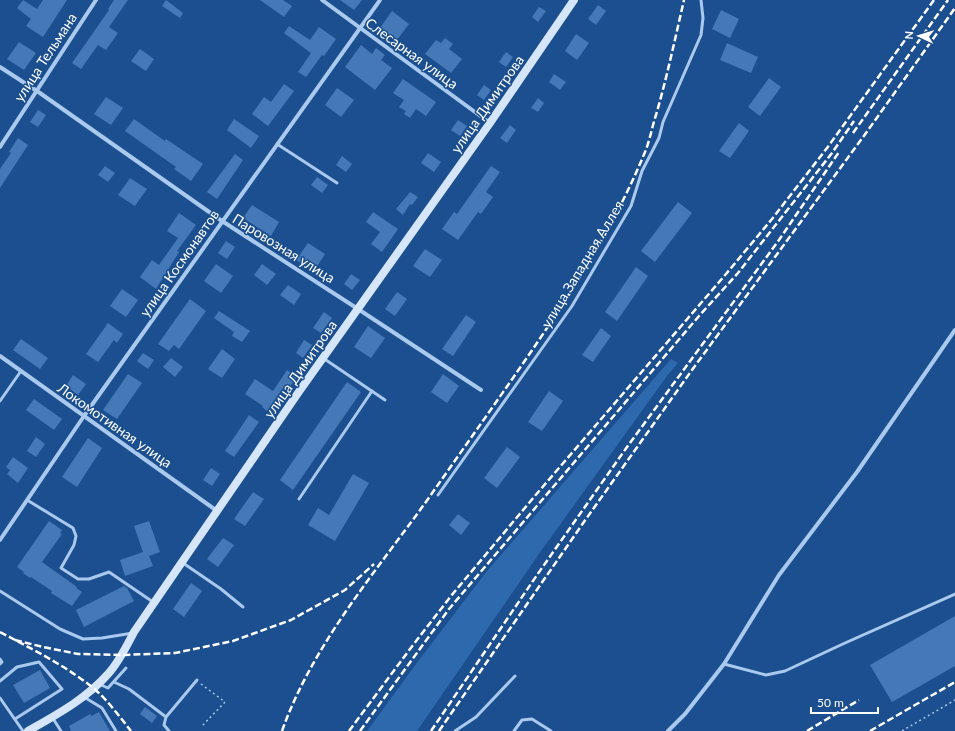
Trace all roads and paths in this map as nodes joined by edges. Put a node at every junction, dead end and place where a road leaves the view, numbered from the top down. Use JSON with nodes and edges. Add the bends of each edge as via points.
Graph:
{"nodes":[{"id":1,"x":96,"y":0,"type":"edge"},
{"id":2,"x":322,"y":0,"type":"edge"},
{"id":3,"x":380,"y":0,"type":"edge"},
{"id":4,"x":574,"y":0,"type":"edge"},
{"id":5,"x":701,"y":0,"type":"edge"},
{"id":6,"x":360,"y":28,"type":"junction"},
{"id":7,"x":0,"y":66,"type":"edge"},
{"id":8,"x":37,"y":91,"type":"junction"},
{"id":9,"x":490,"y":123,"type":"junction"},
{"id":10,"x":277,"y":144,"type":"junction"},
{"id":11,"x":0,"y":147,"type":"edge"},
{"id":12,"x":337,"y":183,"type":"dead end"},
{"id":13,"x":222,"y":222,"type":"junction"},
{"id":14,"x":358,"y":309,"type":"junction"},
{"id":15,"x":955,"y":330,"type":"edge"},
{"id":16,"x":0,"y":356,"type":"edge"},
{"id":17,"x":323,"y":358,"type":"junction"},
{"id":18,"x":21,"y":371,"type":"junction"},
{"id":19,"x":481,"y":390,"type":"dead end"},
{"id":20,"x":372,"y":391,"type":"junction"},
{"id":21,"x":385,"y":400,"type":"dead end"},
{"id":22,"x":0,"y":401,"type":"edge"},
{"id":23,"x":84,"y":416,"type":"junction"},
{"id":24,"x":438,"y":495,"type":"dead end"},
{"id":25,"x":300,"y":499,"type":"dead end"},
{"id":26,"x":27,"y":500,"type":"junction"},
{"id":27,"x":217,"y":511,"type":"junction"},
{"id":28,"x":0,"y":540,"type":"edge"},
{"id":29,"x":183,"y":563,"type":"junction"},
{"id":30,"x":0,"y":591,"type":"edge"},
{"id":31,"x":955,"y":594,"type":"edge"},
{"id":32,"x":155,"y":603,"type":"junction"},
{"id":33,"x":243,"y":606,"type":"dead end"},
{"id":34,"x":134,"y":632,"type":"junction"},
{"id":35,"x":0,"y":659,"type":"edge"},
{"id":36,"x":0,"y":664,"type":"edge"},
{"id":37,"x":724,"y":664,"type":"junction"},
{"id":38,"x":126,"y":668,"type":"dead end"},
{"id":39,"x":515,"y":676,"type":"dead end"},
{"id":40,"x":197,"y":680,"type":"joint"},
{"id":41,"x":0,"y":681,"type":"edge"},
{"id":42,"x":114,"y":682,"type":"junction"},
{"id":43,"x":98,"y":684,"type":"junction"},
{"id":44,"x":83,"y":697,"type":"junction"},
{"id":45,"x":0,"y":698,"type":"edge"},
{"id":46,"x":955,"y":700,"type":"edge"},
{"id":47,"x":52,"y":717,"type":"junction"},
{"id":48,"x":166,"y":717,"type":"junction"},
{"id":49,"x":15,"y":719,"type":"junction"},
{"id":50,"x":202,"y":726,"type":"dead end"},
{"id":51,"x":23,"y":731,"type":"edge"},
{"id":52,"x":28,"y":731,"type":"edge"},
{"id":53,"x":61,"y":731,"type":"edge"},
{"id":54,"x":116,"y":731,"type":"edge"},
{"id":55,"x":169,"y":731,"type":"edge"},
{"id":56,"x":455,"y":731,"type":"edge"},
{"id":57,"x":514,"y":731,"type":"edge"},
{"id":58,"x":551,"y":731,"type":"edge"},
{"id":59,"x":668,"y":731,"type":"edge"},
{"id":60,"x":902,"y":731,"type":"edge"}],
"edges":[{"from":1,"to":8,"type":"street","name":"улица Тельмана"},
{"from":2,"to":6,"type":"street","name":"Слесарная улица"},
{"from":3,"to":6,"type":"street","name":"улица Космонавтов"},
{"from":4,"to":9,"type":"street","name":"улица Димитрова"},
{"from":5,"to":24,"type":"lane","name":"улица Западная Аллея","via":[[704,18],[701,35],[663,122],[659,138],[642,171],[631,206],[572,306]]},
{"from":6,"to":9,"type":"street","name":"Слесарная улица"},
{"from":6,"to":10,"type":"street","name":"улица Космонавтов"},
{"from":7,"to":8,"type":"street","name":"Паровозная улица"},
{"from":8,"to":11,"type":"street","name":"улица Тельмана"},
{"from":8,"to":13,"type":"street","name":"Паровозная улица"},
{"from":9,"to":14,"type":"street","name":"улица Димитрова"},
{"from":10,"to":12,"type":"lane"},
{"from":10,"to":13,"type":"street","name":"улица Космонавтов"},
{"from":13,"to":14,"type":"street","name":"Паровозная улица"},
{"from":13,"to":23,"type":"street","name":"улица Космонавтов"},
{"from":14,"to":17,"type":"street","name":"улица Димитрова"},
{"from":14,"to":19,"type":"street","name":"Паровозная улица"},
{"from":15,"to":37,"type":"street","via":[[857,472],[779,575]]},
{"from":16,"to":18,"type":"street","name":"Локомотивная улица"},
{"from":17,"to":20,"type":"lane"},
{"from":17,"to":27,"type":"street","name":"улица Димитрова"},
{"from":18,"to":22,"type":"lane"},
{"from":18,"to":23,"type":"street","name":"Локомотивная улица"},
{"from":20,"to":21,"type":"lane"},
{"from":20,"to":25,"type":"lane"},
{"from":23,"to":26,"type":"street","name":"улица Космонавтов"},
{"from":23,"to":27,"type":"street","name":"Локомотивная улица"},
{"from":26,"to":28,"type":"street","name":"улица Космонавтов"},
{"from":26,"to":32,"type":"lane","via":[[73,528],[76,536],[74,545],[61,568],[78,579],[90,579],[109,572]]},
{"from":27,"to":29,"type":"street","name":"улица Димитрова"},
{"from":29,"to":32,"type":"street","name":"улица Димитрова"},
{"from":29,"to":33,"type":"lane"},
{"from":30,"to":34,"type":"lane","via":[[60,629],[83,639]]},
{"from":31,"to":37,"type":"lane","via":[[785,671],[766,675]]},
{"from":32,"to":34,"type":"street","name":"улица Димитрова"},
{"from":34,"to":43,"type":"street","name":"улица Димитрова","via":[[122,655]]},
{"from":35,"to":36,"type":"lane"},
{"from":37,"to":59,"type":"street","via":[[685,714]]},
{"from":38,"to":42,"type":"lane"},
{"from":39,"to":56,"type":"lane","via":[[476,717]]},
{"from":40,"to":48,"type":"lane"},
{"from":40,"to":50,"type":"path","via":[[224,702]]},
{"from":41,"to":49,"type":"lane","via":[[17,667],[39,662],[62,689]]},
{"from":42,"to":43,"type":"lane","via":[[108,688]]},
{"from":42,"to":48,"type":"lane","via":[[129,689]]},
{"from":43,"to":44,"type":"street","name":"улица Димитрова"},
{"from":44,"to":47,"type":"street","name":"улица Димитрова"},
{"from":44,"to":54,"type":"lane","via":[[102,708]]},
{"from":45,"to":49,"type":"lane"},
{"from":46,"to":60,"type":"path"},
{"from":47,"to":52,"type":"street","name":"улица Димитрова"},
{"from":47,"to":53,"type":"lane"},
{"from":48,"to":55,"type":"lane","via":[[164,725]]},
{"from":49,"to":51,"type":"lane"},
{"from":57,"to":58,"type":"lane","via":[[522,720],[532,720]]}]}
